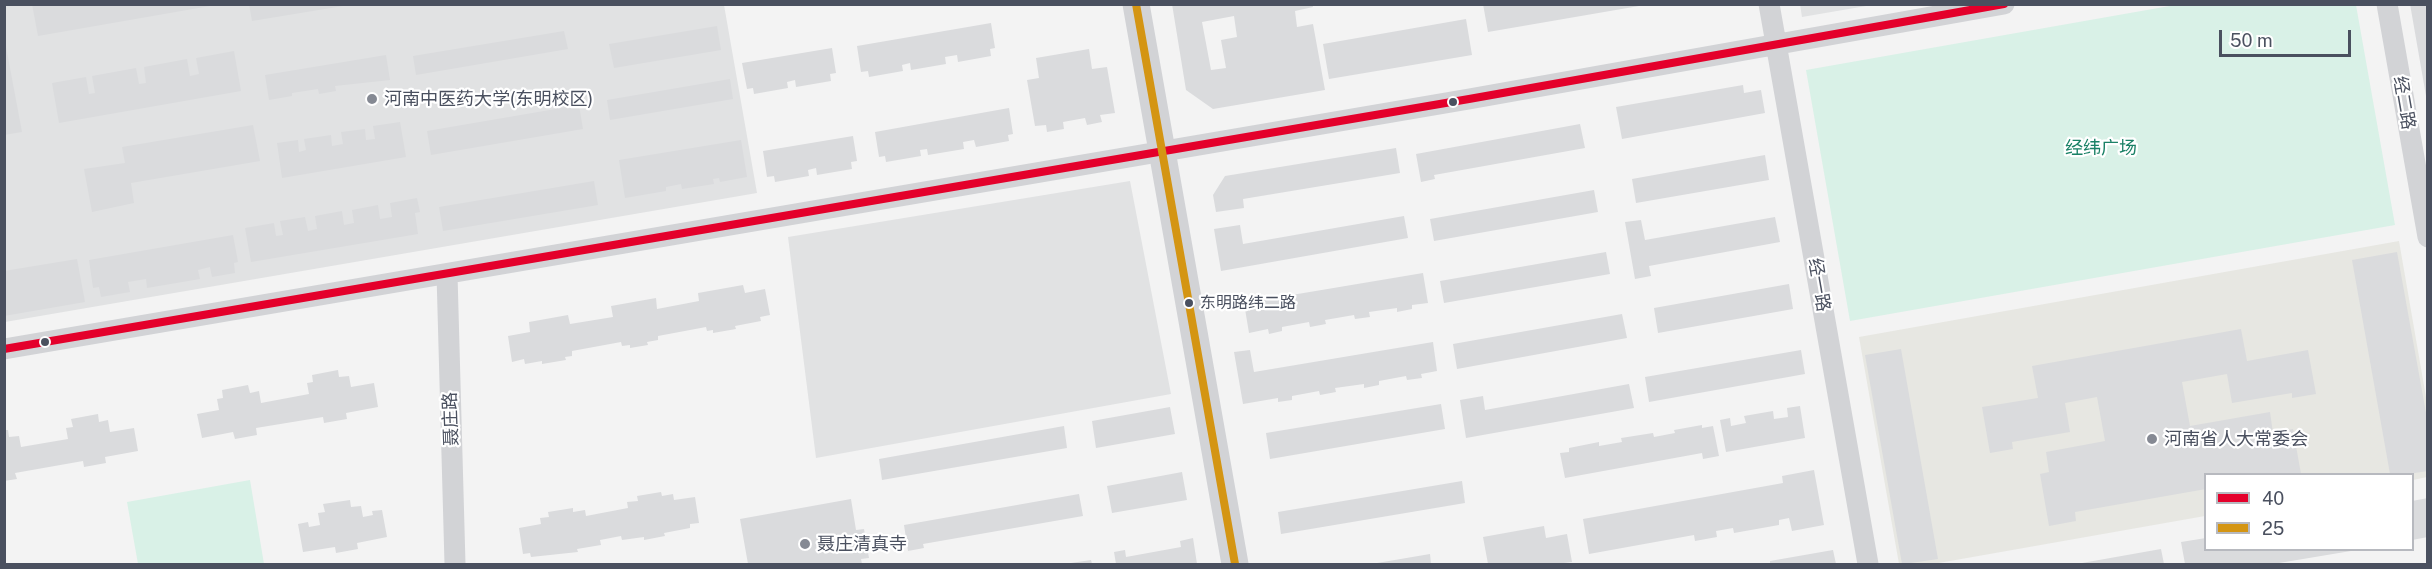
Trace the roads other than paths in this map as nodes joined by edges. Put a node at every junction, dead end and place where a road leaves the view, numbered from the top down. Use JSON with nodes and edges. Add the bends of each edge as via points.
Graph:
{"nodes":[{"id":1,"x":1136,"y":4,"type":"edge"},
{"id":2,"x":1769,"y":4,"type":"edge"},
{"id":3,"x":2004,"y":4,"type":"edge"},
{"id":4,"x":2387,"y":4,"type":"edge"},
{"id":5,"x":1776,"y":45,"type":"junction"},
{"id":6,"x":1162,"y":152,"type":"junction"},
{"id":7,"x":2427,"y":237,"type":"edge"},
{"id":8,"x":447,"y":274,"type":"junction"},
{"id":9,"x":4,"y":349,"type":"edge"},
{"id":10,"x":455,"y":564,"type":"edge"},
{"id":11,"x":1235,"y":564,"type":"edge"},
{"id":12,"x":1868,"y":564,"type":"edge"}],
"edges":[{"from":1,"to":6,"type":"street"},
{"from":2,"to":5,"type":"street","name":"经一路"},
{"from":3,"to":5,"type":"street"},
{"from":4,"to":7,"type":"street","name":"经二路"},
{"from":5,"to":6,"type":"street"},
{"from":5,"to":12,"type":"street","name":"经一路"},
{"from":6,"to":8,"type":"street"},
{"from":6,"to":11,"type":"street"},
{"from":8,"to":9,"type":"street"},
{"from":8,"to":10,"type":"street","name":"聂庄路"}]}
